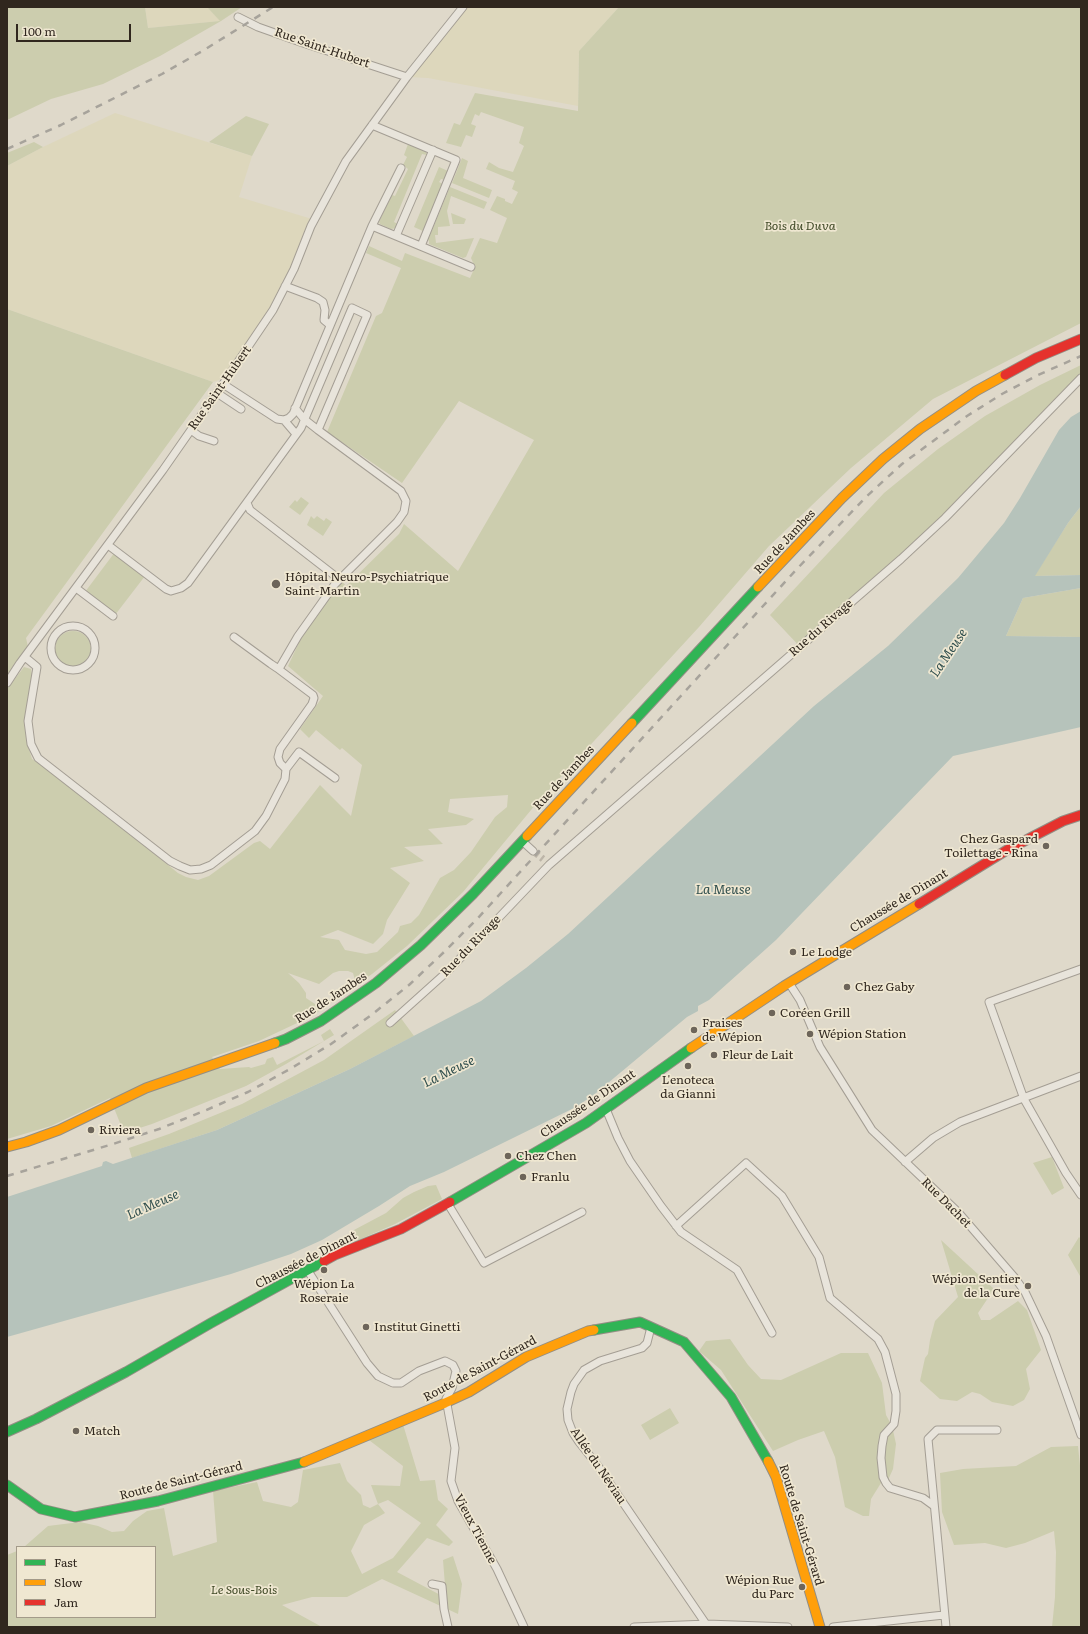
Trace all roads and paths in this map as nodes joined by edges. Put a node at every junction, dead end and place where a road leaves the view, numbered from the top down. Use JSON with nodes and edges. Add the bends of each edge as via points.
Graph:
{"nodes":[{"id":1,"x":462,"y":7,"type":"edge"},
{"id":2,"x":238,"y":17,"type":"dead end"},
{"id":3,"x":407,"y":77,"type":"junction"},
{"id":4,"x":372,"y":125,"type":"junction"},
{"id":5,"x":432,"y":150,"type":"junction"},
{"id":6,"x":401,"y":168,"type":"dead end"},
{"id":7,"x":372,"y":226,"type":"junction"},
{"id":8,"x":396,"y":236,"type":"junction"},
{"id":9,"x":421,"y":246,"type":"junction"},
{"id":10,"x":471,"y":267,"type":"dead end"},
{"id":11,"x":285,"y":286,"type":"junction"},
{"id":12,"x":330,"y":325,"type":"junction"},
{"id":13,"x":1081,"y":339,"type":"edge"},
{"id":14,"x":1081,"y":378,"type":"edge"},
{"id":15,"x":223,"y":384,"type":"junction"},
{"id":16,"x":217,"y":393,"type":"junction"},
{"id":17,"x":295,"y":408,"type":"junction"},
{"id":18,"x":241,"y":409,"type":"dead end"},
{"id":19,"x":304,"y":419,"type":"junction"},
{"id":20,"x":284,"y":420,"type":"junction"},
{"id":21,"x":191,"y":430,"type":"junction"},
{"id":22,"x":318,"y":430,"type":"junction"},
{"id":23,"x":296,"y":434,"type":"junction"},
{"id":24,"x":214,"y":441,"type":"dead end"},
{"id":25,"x":247,"y":503,"type":"junction"},
{"id":26,"x":108,"y":545,"type":"junction"},
{"id":27,"x":339,"y":579,"type":"junction"},
{"id":28,"x":76,"y":588,"type":"junction"},
{"id":29,"x":113,"y":616,"type":"dead end"},
{"id":30,"x":45,"y":630,"type":"junction"},
{"id":31,"x":54,"y":637,"type":"junction"},
{"id":32,"x":234,"y":637,"type":"dead end"},
{"id":33,"x":25,"y":657,"type":"junction"},
{"id":34,"x":277,"y":668,"type":"junction"},
{"id":35,"x":7,"y":683,"type":"edge"},
{"id":36,"x":286,"y":769,"type":"junction"},
{"id":37,"x":335,"y":778,"type":"dead end"},
{"id":38,"x":1081,"y":815,"type":"edge"},
{"id":39,"x":522,"y":841,"type":"junction"},
{"id":40,"x":533,"y":851,"type":"tunnel mouth"},
{"id":41,"x":1081,"y":970,"type":"edge"},
{"id":42,"x":789,"y":983,"type":"junction"},
{"id":43,"x":390,"y":1023,"type":"dead end"},
{"id":44,"x":1081,"y":1076,"type":"edge"},
{"id":45,"x":1024,"y":1099,"type":"junction"},
{"id":46,"x":606,"y":1109,"type":"junction"},
{"id":47,"x":7,"y":1147,"type":"edge"},
{"id":48,"x":905,"y":1162,"type":"junction"},
{"id":49,"x":1081,"y":1195,"type":"edge"},
{"id":50,"x":448,"y":1204,"type":"junction"},
{"id":51,"x":582,"y":1212,"type":"dead end"},
{"id":52,"x":676,"y":1226,"type":"junction"},
{"id":53,"x":308,"y":1270,"type":"junction"},
{"id":54,"x":651,"y":1327,"type":"junction"},
{"id":55,"x":772,"y":1333,"type":"dead end"},
{"id":56,"x":445,"y":1403,"type":"junction"},
{"id":57,"x":997,"y":1430,"type":"dead end"},
{"id":58,"x":7,"y":1432,"type":"edge"},
{"id":59,"x":1081,"y":1435,"type":"edge"},
{"id":60,"x":7,"y":1485,"type":"edge"},
{"id":61,"x":934,"y":1506,"type":"junction"},
{"id":62,"x":432,"y":1584,"type":"dead end"},
{"id":63,"x":944,"y":1615,"type":"junction"},
{"id":64,"x":708,"y":1626,"type":"edge"},
{"id":65,"x":448,"y":1627,"type":"edge"},
{"id":66,"x":524,"y":1627,"type":"edge"},
{"id":67,"x":634,"y":1627,"type":"edge"},
{"id":68,"x":788,"y":1627,"type":"edge"},
{"id":69,"x":820,"y":1627,"type":"edge"},
{"id":70,"x":833,"y":1627,"type":"edge"},
{"id":71,"x":946,"y":1627,"type":"edge"}],
"edges":[{"from":1,"to":3,"type":"street","name":"Rue Saint-Hubert"},
{"from":2,"to":3,"type":"street","name":"Rue Saint-Hubert","via":[[303,43]]},
{"from":3,"to":4,"type":"street","name":"Rue Saint-Hubert"},
{"from":4,"to":5,"type":"street"},
{"from":4,"to":11,"type":"street","name":"Rue Saint-Hubert","via":[[342,167],[311,226]]},
{"from":5,"to":8,"type":"street"},
{"from":5,"to":9,"type":"street","via":[[456,160]]},
{"from":6,"to":7,"type":"street"},
{"from":7,"to":8,"type":"street"},
{"from":7,"to":12,"type":"street"},
{"from":8,"to":9,"type":"street"},
{"from":9,"to":10,"type":"street"},
{"from":11,"to":12,"type":"street","via":[[323,302],[324,320]]},
{"from":11,"to":15,"type":"street","name":"Rue Saint-Hubert","via":[[273,310]]},
{"from":12,"to":17,"type":"street"},
{"from":13,"to":39,"type":"main road","name":"Rue de Jambes","via":[[1036,358],[976,391],[920,429],[883,459],[842,498]]},
{"from":14,"to":43,"type":"street","name":"Rue du Rivage","via":[[945,518],[901,559],[546,862],[449,970]]},
{"from":15,"to":16,"type":"street","name":"Rue Saint-Hubert"},
{"from":15,"to":20,"type":"street","via":[[277,419]]},
{"from":16,"to":18,"type":"street"},
{"from":16,"to":21,"type":"street","name":"Rue Saint-Hubert"},
{"from":17,"to":19,"type":"street"},
{"from":17,"to":20,"type":"street","via":[[289,418]]},
{"from":19,"to":22,"type":"street"},
{"from":19,"to":22,"type":"street","via":[[352,308],[367,315]]},
{"from":19,"to":23,"type":"street"},
{"from":20,"to":23,"type":"street"},
{"from":21,"to":24,"type":"street"},
{"from":21,"to":26,"type":"street","name":"Rue Saint-Hubert"},
{"from":22,"to":27,"type":"street","via":[[401,491],[406,501],[404,512],[397,522]]},
{"from":23,"to":25,"type":"street"},
{"from":25,"to":26,"type":"street","via":[[188,583],[171,591]]},
{"from":25,"to":27,"type":"street","via":[[250,510]]},
{"from":26,"to":28,"type":"street","name":"Rue Saint-Hubert"},
{"from":27,"to":34,"type":"street","via":[[298,636],[283,664]]},
{"from":28,"to":29,"type":"street"},
{"from":28,"to":30,"type":"street","name":"Rue Saint-Hubert"},
{"from":30,"to":31,"type":"street"},
{"from":30,"to":33,"type":"street","name":"Rue Saint-Hubert"},
{"from":31,"to":31,"type":"street","via":[[51,651],[57,664],[63,668],[78,670],[90,662],[94,642],[85,631],[72,626],[59,631]]},
{"from":32,"to":34,"type":"street"},
{"from":33,"to":35,"type":"street","name":"Rue Saint-Hubert"},
{"from":33,"to":36,"type":"street","via":[[37,667],[28,721],[31,744],[38,758],[170,861],[180,866],[190,870],[211,865],[255,831],[286,779]]},
{"from":34,"to":36,"type":"street","via":[[314,698],[280,749],[278,757]]},
{"from":36,"to":37,"type":"street","via":[[299,752]]},
{"from":38,"to":42,"type":"main road","name":"Chaussée de Dinant","via":[[1063,821],[1007,850]]},
{"from":39,"to":40,"type":"street"},
{"from":39,"to":47,"type":"main road","name":"Rue de Jambes","via":[[421,945],[376,983],[321,1021],[286,1039],[146,1088],[59,1130]]},
{"from":41,"to":45,"type":"street","via":[[989,1002]]},
{"from":42,"to":46,"type":"main road","name":"Chaussée de Dinant","via":[[664,1066]]},
{"from":42,"to":48,"type":"street","name":"Rue Dachet","via":[[800,1000],[820,1047],[872,1130]]},
{"from":44,"to":45,"type":"street"},
{"from":45,"to":48,"type":"street","via":[[960,1122],[933,1138]]},
{"from":45,"to":49,"type":"street"},
{"from":46,"to":50,"type":"main road","name":"Chaussée de Dinant"},
{"from":46,"to":52,"type":"street","via":[[630,1161]]},
{"from":48,"to":59,"type":"street","name":"Rue Dachet","via":[[958,1212],[1025,1292],[1046,1336]]},
{"from":50,"to":51,"type":"street","via":[[484,1263]]},
{"from":50,"to":53,"type":"main road","name":"Chaussée de Dinant","via":[[401,1229],[335,1255]]},
{"from":52,"to":55,"type":"street","via":[[737,1270]]},
{"from":52,"to":61,"type":"street","via":[[746,1163],[782,1196],[819,1257],[830,1298],[878,1339],[885,1352],[896,1394],[896,1411],[894,1424],[884,1435],[881,1458],[883,1477],[890,1488],[923,1498]]},
{"from":53,"to":56,"type":"street","via":[[367,1363],[378,1376],[393,1383],[401,1383],[418,1371],[437,1363],[445,1361],[453,1365],[456,1371]]},
{"from":53,"to":58,"type":"main road","name":"Chaussée de Dinant","via":[[126,1372]]},
{"from":54,"to":56,"type":"main road","name":"Route de Saint-Gérard","via":[[640,1322],[588,1330],[526,1357],[469,1392]]},
{"from":54,"to":64,"type":"street","name":"Allée du Néviau","via":[[647,1342],[642,1348],[600,1360],[584,1370],[569,1397],[568,1420],[579,1442]]},
{"from":54,"to":69,"type":"main road","name":"Route de Saint-Gérard","via":[[684,1342],[731,1398],[762,1448],[776,1477]]},
{"from":56,"to":60,"type":"main road","name":"Route de Saint-Gérard","via":[[305,1462],[158,1501],[83,1516],[76,1517],[41,1509]]},
{"from":56,"to":66,"type":"street","name":"Vieux Tienne","via":[[455,1448],[451,1481],[458,1501],[497,1569]]},
{"from":57,"to":61,"type":"street","via":[[937,1430],[928,1439]]},
{"from":61,"to":63,"type":"street"},
{"from":62,"to":65,"type":"street","via":[[442,1586]]},
{"from":63,"to":70,"type":"street"},
{"from":63,"to":71,"type":"street"},
{"from":64,"to":67,"type":"street"},
{"from":64,"to":68,"type":"street"}]}
